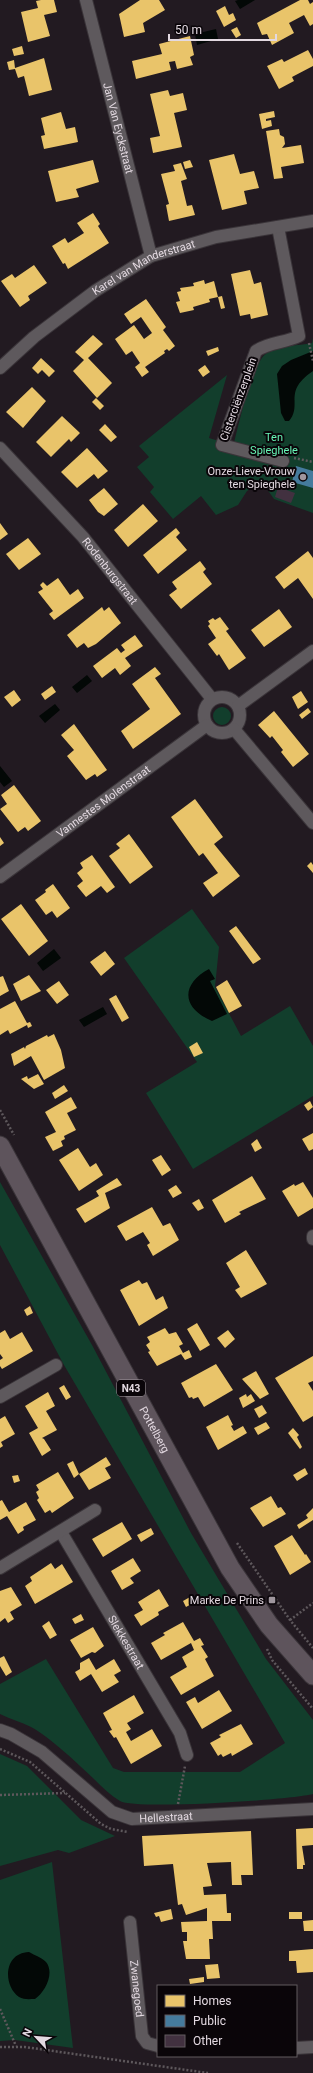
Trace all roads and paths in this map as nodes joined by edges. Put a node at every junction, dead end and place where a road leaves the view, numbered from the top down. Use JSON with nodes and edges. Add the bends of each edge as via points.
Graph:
{"nodes":[{"id":1,"x":86,"y":0,"type":"edge"},
{"id":2,"x":313,"y":221,"type":"edge"},
{"id":3,"x":278,"y":227,"type":"junction"},
{"id":4,"x":151,"y":256,"type":"junction"},
{"id":5,"x":310,"y":344,"type":"dead end"},
{"id":6,"x":313,"y":360,"type":"edge"},
{"id":7,"x":0,"y":368,"type":"edge"},
{"id":8,"x":0,"y":448,"type":"edge"},
{"id":9,"x":283,"y":461,"type":"joint"},
{"id":10,"x":313,"y":462,"type":"edge"},
{"id":11,"x":313,"y":650,"type":"edge"},
{"id":12,"x":212,"y":699,"type":"junction"},
{"id":13,"x":238,"y":706,"type":"junction"},
{"id":14,"x":207,"y":725,"type":"junction"},
{"id":15,"x":234,"y":729,"type":"junction"},
{"id":16,"x":313,"y":823,"type":"edge"},
{"id":17,"x":0,"y":877,"type":"edge"},
{"id":18,"x":0,"y":1146,"type":"edge"},
{"id":19,"x":56,"y":1365,"type":"dead end"},
{"id":20,"x":0,"y":1398,"type":"edge"},
{"id":21,"x":95,"y":1510,"type":"dead end"},
{"id":22,"x":61,"y":1532,"type":"junction"},
{"id":23,"x":0,"y":1568,"type":"edge"},
{"id":24,"x":313,"y":1603,"type":"edge"},
{"id":25,"x":269,"y":1625,"type":"junction"},
{"id":26,"x":265,"y":1646,"type":"dead end"},
{"id":27,"x":313,"y":1648,"type":"edge"},
{"id":28,"x":313,"y":1675,"type":"edge"},
{"id":29,"x":313,"y":1691,"type":"edge"},
{"id":30,"x":313,"y":1709,"type":"edge"},
{"id":31,"x":0,"y":1730,"type":"edge"},
{"id":32,"x":187,"y":1755,"type":"joint"},
{"id":33,"x":65,"y":1793,"type":"dead end"},
{"id":34,"x":0,"y":1795,"type":"edge"},
{"id":35,"x":185,"y":1804,"type":"dead end"},
{"id":36,"x":170,"y":1805,"type":"dead end"},
{"id":37,"x":178,"y":1805,"type":"junction"},
{"id":38,"x":313,"y":1809,"type":"edge"},
{"id":39,"x":130,"y":1922,"type":"dead end"},
{"id":40,"x":0,"y":2008,"type":"edge"},
{"id":41,"x":16,"y":2046,"type":"junction"},
{"id":42,"x":157,"y":2046,"type":"edge"},
{"id":43,"x":0,"y":2047,"type":"edge"},
{"id":44,"x":313,"y":2047,"type":"edge"},
{"id":45,"x":297,"y":2048,"type":"edge"},
{"id":46,"x":208,"y":2073,"type":"edge"}],
"edges":[{"from":1,"to":4,"type":"street","name":"Jan Van Eyckstraat"},
{"from":2,"to":3,"type":"street","name":"Karel van Manderstraat"},
{"from":3,"to":4,"type":"street","name":"Karel van Manderstraat","via":[[216,237]]},
{"from":3,"to":9,"type":"street","name":"Cisterciënzerplein","via":[[299,336],[265,344],[256,351],[222,445]]},
{"from":4,"to":7,"type":"street","name":"Karel van Manderstraat","via":[[96,291],[34,337]]},
{"from":5,"to":6,"type":"path"},
{"from":8,"to":12,"type":"street","name":"Rodenburgstraat","via":[[83,537]]},
{"from":9,"to":10,"type":"path","via":[[295,458]]},
{"from":11,"to":13,"type":"street"},
{"from":12,"to":13,"type":"street","via":[[226,697]]},
{"from":12,"to":14,"type":"street","via":[[205,708],[204,717]]},
{"from":13,"to":15,"type":"street","via":[[240,717]]},
{"from":14,"to":15,"type":"street","via":[[216,732],[224,733]]},
{"from":14,"to":17,"type":"street","name":"Vannestes Molenstraat"},
{"from":15,"to":16,"type":"street"},
{"from":18,"to":25,"type":"main road","name":"Pottelberg","number":"N43","via":[[230,1568]]},
{"from":19,"to":20,"type":"street"},
{"from":21,"to":22,"type":"street"},
{"from":22,"to":23,"type":"street"},
{"from":22,"to":32,"type":"street","name":"Slekkestraat","via":[[180,1733]]},
{"from":24,"to":27,"type":"path","via":[[290,1620]]},
{"from":25,"to":28,"type":"main road","name":"Pottelberg","number":"N43"},
{"from":25,"to":29,"type":"main road","name":"Pottelberg","number":"N43","via":[[277,1645]]},
{"from":26,"to":30,"type":"path","via":[[272,1660]]},
{"from":31,"to":38,"type":"street","name":"Hellestraat","via":[[42,1752],[112,1812],[132,1819]]},
{"from":32,"to":37,"type":"path"},
{"from":33,"to":34,"type":"path"},
{"from":35,"to":37,"type":"path"},
{"from":36,"to":37,"type":"path"},
{"from":39,"to":42,"type":"street","name":"Zwanegoed","via":[[142,2036],[147,2043]]},
{"from":40,"to":41,"type":"path"},
{"from":41,"to":43,"type":"path"},
{"from":41,"to":46,"type":"path"},
{"from":44,"to":45,"type":"street"}]}
